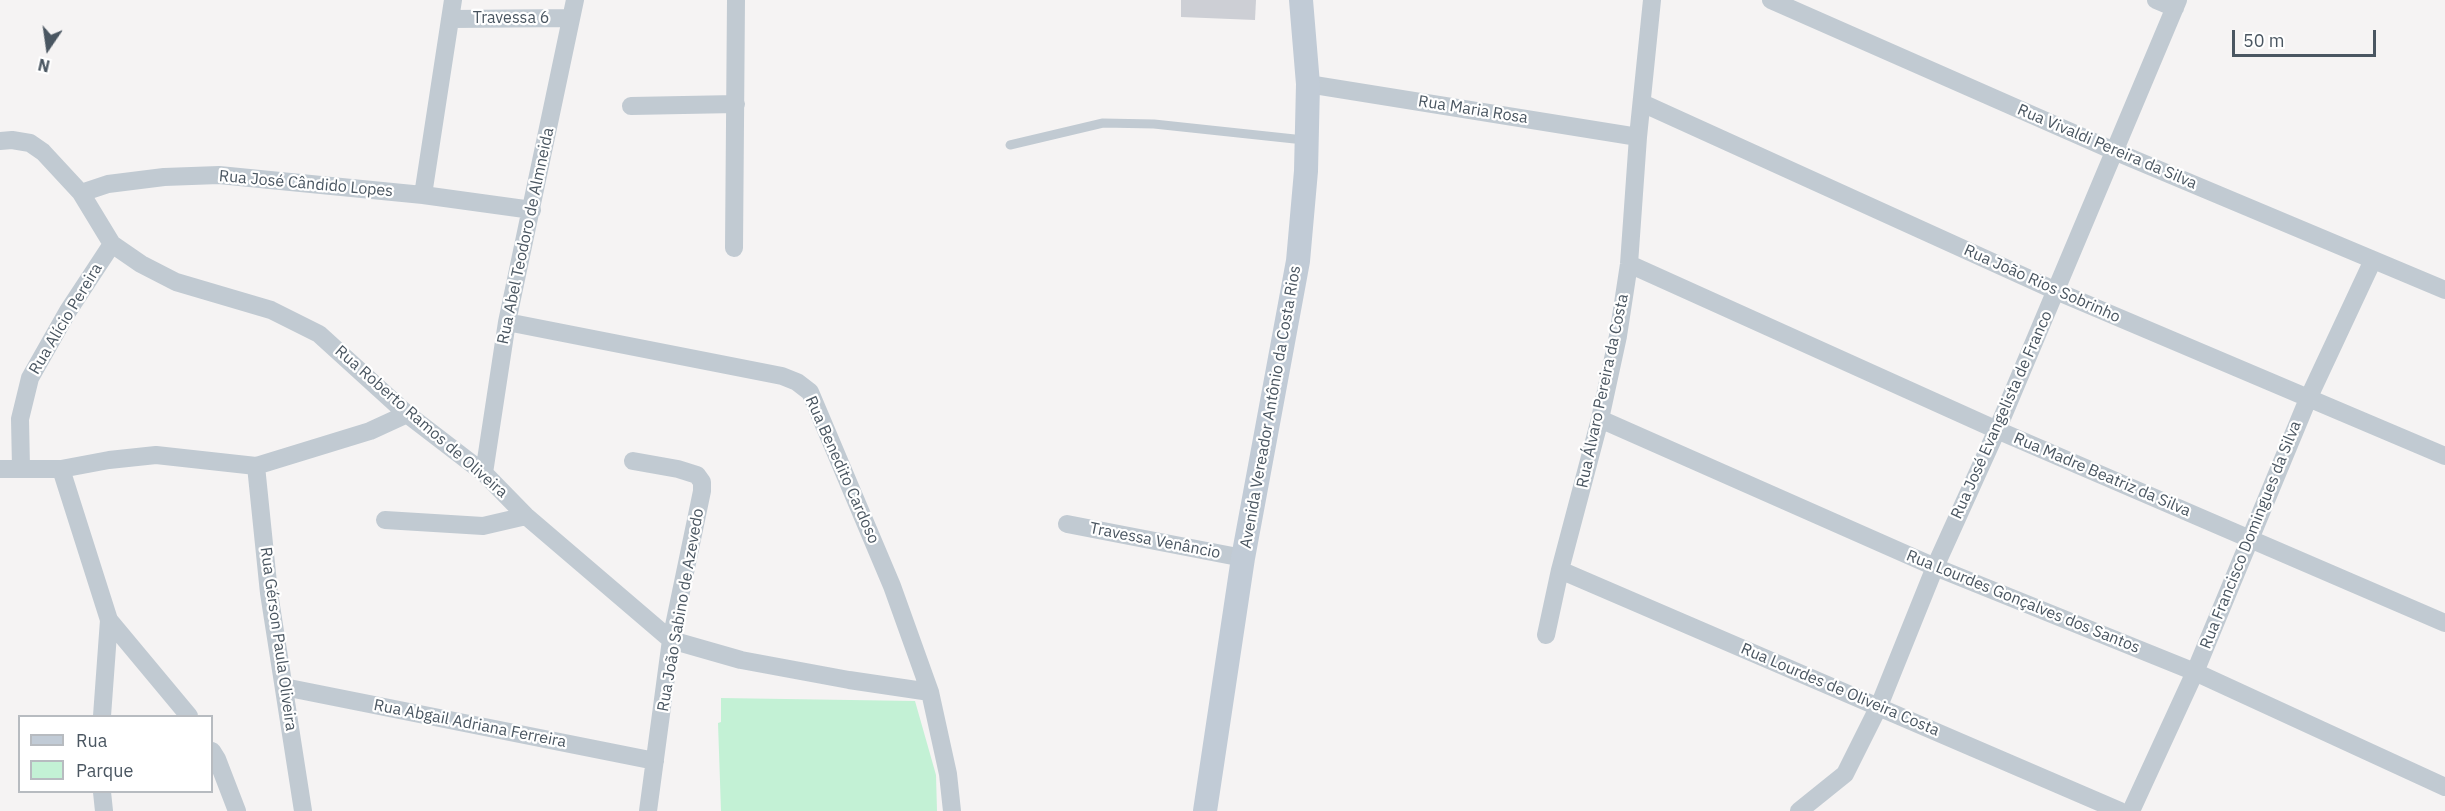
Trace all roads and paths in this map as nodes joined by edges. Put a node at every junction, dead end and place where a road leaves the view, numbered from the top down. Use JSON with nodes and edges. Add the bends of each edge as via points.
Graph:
{"nodes":[{"id":1,"x":453,"y":0,"type":"edge"},
{"id":2,"x":736,"y":0,"type":"edge"},
{"id":3,"x":1301,"y":0,"type":"edge"},
{"id":4,"x":1652,"y":0,"type":"edge"},
{"id":5,"x":1771,"y":0,"type":"edge"},
{"id":6,"x":2156,"y":0,"type":"edge"},
{"id":7,"x":2176,"y":4,"type":"edge"},
{"id":8,"x":573,"y":9,"type":"edge"},
{"id":9,"x":452,"y":19,"type":"junction"},
{"id":10,"x":1308,"y":84,"type":"junction"},
{"id":11,"x":1642,"y":103,"type":"junction"},
{"id":12,"x":736,"y":104,"type":"junction"},
{"id":13,"x":631,"y":106,"type":"dead end"},
{"id":14,"x":1638,"y":137,"type":"junction"},
{"id":15,"x":1307,"y":140,"type":"junction"},
{"id":16,"x":0,"y":141,"type":"edge"},
{"id":17,"x":1010,"y":145,"type":"dead end"},
{"id":18,"x":2114,"y":151,"type":"junction"},
{"id":19,"x":81,"y":193,"type":"junction"},
{"id":20,"x":423,"y":195,"type":"junction"},
{"id":21,"x":531,"y":210,"type":"junction"},
{"id":22,"x":111,"y":244,"type":"junction"},
{"id":23,"x":734,"y":248,"type":"dead end"},
{"id":24,"x":2373,"y":260,"type":"junction"},
{"id":25,"x":1629,"y":264,"type":"junction"},
{"id":26,"x":2056,"y":291,"type":"junction"},
{"id":27,"x":2445,"y":291,"type":"edge"},
{"id":28,"x":507,"y":322,"type":"junction"},
{"id":29,"x":2308,"y":399,"type":"junction"},
{"id":30,"x":407,"y":414,"type":"junction"},
{"id":31,"x":1600,"y":419,"type":"junction"},
{"id":32,"x":1997,"y":430,"type":"junction"},
{"id":33,"x":2445,"y":456,"type":"edge"},
{"id":34,"x":633,"y":461,"type":"dead end"},
{"id":35,"x":256,"y":466,"type":"junction"},
{"id":36,"x":21,"y":468,"type":"junction"},
{"id":37,"x":0,"y":469,"type":"edge"},
{"id":38,"x":61,"y":469,"type":"junction"},
{"id":39,"x":484,"y":473,"type":"junction"},
{"id":40,"x":526,"y":516,"type":"junction"},
{"id":41,"x":385,"y":520,"type":"dead end"},
{"id":42,"x":1067,"y":524,"type":"dead end"},
{"id":43,"x":2251,"y":538,"type":"junction"},
{"id":44,"x":1243,"y":558,"type":"junction"},
{"id":45,"x":1935,"y":567,"type":"junction"},
{"id":46,"x":1560,"y":570,"type":"junction"},
{"id":47,"x":109,"y":620,"type":"junction"},
{"id":48,"x":2445,"y":623,"type":"edge"},
{"id":49,"x":1546,"y":635,"type":"dead end"},
{"id":50,"x":671,"y":640,"type":"junction"},
{"id":51,"x":2195,"y":672,"type":"junction"},
{"id":52,"x":284,"y":687,"type":"junction"},
{"id":53,"x":930,"y":692,"type":"junction"},
{"id":54,"x":1879,"y":706,"type":"junction"},
{"id":55,"x":102,"y":715,"type":"edge"},
{"id":56,"x":187,"y":715,"type":"edge"},
{"id":57,"x":213,"y":753,"type":"edge"},
{"id":58,"x":655,"y":762,"type":"junction"},
{"id":59,"x":2445,"y":788,"type":"edge"},
{"id":60,"x":102,"y":793,"type":"edge"},
{"id":61,"x":104,"y":811,"type":"edge"},
{"id":62,"x":237,"y":811,"type":"edge"},
{"id":63,"x":303,"y":811,"type":"edge"},
{"id":64,"x":648,"y":811,"type":"edge"},
{"id":65,"x":952,"y":811,"type":"edge"},
{"id":66,"x":1206,"y":811,"type":"edge"},
{"id":67,"x":1799,"y":811,"type":"edge"},
{"id":68,"x":2120,"y":811,"type":"edge"},
{"id":69,"x":2132,"y":811,"type":"edge"}],
"edges":[{"from":1,"to":9,"type":"street"},
{"from":2,"to":12,"type":"street"},
{"from":3,"to":10,"type":"main road","name":"Avenida Vereador Antônio da Costa Rios"},
{"from":4,"to":11,"type":"street","name":"Rua Álvaro Pereira da Costa"},
{"from":5,"to":18,"type":"street","name":"Rua Vivaldi Pereira da Silva"},
{"from":6,"to":7,"type":"street"},
{"from":7,"to":18,"type":"street","name":"Rua José Evangelista de Franco"},
{"from":8,"to":9,"type":"street","name":"Travessa 6"},
{"from":8,"to":21,"type":"street","name":"Rua Abel Teodoro de Almneida"},
{"from":9,"to":20,"type":"street"},
{"from":10,"to":14,"type":"street","name":"Rua Maria Rosa"},
{"from":10,"to":15,"type":"main road","name":"Avenida Vereador Antônio da Costa Rios"},
{"from":11,"to":14,"type":"street","name":"Rua Álvaro Pereira da Costa"},
{"from":11,"to":26,"type":"street","name":"Rua João Rios Sobrinho"},
{"from":12,"to":13,"type":"street"},
{"from":12,"to":23,"type":"street"},
{"from":14,"to":25,"type":"street","name":"Rua Álvaro Pereira da Costa"},
{"from":15,"to":17,"type":"lane","via":[[1154,124],[1103,123]]},
{"from":15,"to":44,"type":"main road","name":"Avenida Vereador Antônio da Costa Rios","via":[[1298,261]]},
{"from":16,"to":19,"type":"street","name":"Rua Roberto Ramos de Oliveira","via":[[30,143]]},
{"from":18,"to":24,"type":"street","name":"Rua Vivaldi Pereira da Silva"},
{"from":18,"to":26,"type":"street","name":"Rua José Evangelista de Franco"},
{"from":19,"to":20,"type":"street","name":"Rua José Cândido Lopes","via":[[164,177],[219,175]]},
{"from":19,"to":22,"type":"street","name":"Rua Roberto Ramos de Oliveira"},
{"from":20,"to":21,"type":"street","name":"Rua José Cândido Lopes"},
{"from":21,"to":28,"type":"street","name":"Rua Abel Teodoro de Almneida"},
{"from":22,"to":30,"type":"street","name":"Rua Roberto Ramos de Oliveira","via":[[176,282],[271,310],[319,334]]},
{"from":22,"to":36,"type":"street","name":"Rua Alício Pereira","via":[[30,378],[20,419]]},
{"from":24,"to":27,"type":"street","name":"Rua Vivaldi Pereira da Silva"},
{"from":24,"to":29,"type":"street","name":"Rua Francisco Domingues da Silva"},
{"from":25,"to":31,"type":"street","name":"Rua Álvaro Pereira da Costa"},
{"from":25,"to":32,"type":"street","name":"Rua Madre Beatriz da Silva"},
{"from":26,"to":29,"type":"street","name":"Rua João Rios Sobrinho"},
{"from":26,"to":32,"type":"street","name":"Rua José Evangelista de Franco"},
{"from":28,"to":39,"type":"street","name":"Rua Abel Teodoro de Almneida"},
{"from":28,"to":53,"type":"street","name":"Rua Benedito Cardoso","via":[[782,376],[810,392],[892,586]]},
{"from":29,"to":33,"type":"street","name":"Rua João Rios Sobrinho"},
{"from":29,"to":43,"type":"street","name":"Rua Francisco Domingues da Silva"},
{"from":30,"to":35,"type":"street","via":[[370,431]]},
{"from":30,"to":39,"type":"street","name":"Rua Roberto Ramos de Oliveira"},
{"from":31,"to":45,"type":"street","name":"Rua Lourdes Gonçalves dos Santos"},
{"from":31,"to":46,"type":"street","name":"Rua Álvaro Pereira da Costa"},
{"from":32,"to":43,"type":"street","name":"Rua Madre Beatriz da Silva"},
{"from":32,"to":45,"type":"street","name":"Rua José Evangelista de Franco"},
{"from":34,"to":50,"type":"street","name":"Rua João Sabino de Azevedo","via":[[678,469],[697,475],[702,482]]},
{"from":35,"to":38,"type":"street","via":[[156,455]]},
{"from":35,"to":52,"type":"street","name":"Rua Gérson Paula Oliveira"},
{"from":36,"to":37,"type":"street"},
{"from":36,"to":38,"type":"street"},
{"from":38,"to":47,"type":"street"},
{"from":39,"to":40,"type":"street","name":"Rua Roberto Ramos de Oliveira"},
{"from":40,"to":41,"type":"street","via":[[483,526]]},
{"from":40,"to":50,"type":"street","name":"Rua Roberto Ramos de Oliveira"},
{"from":42,"to":44,"type":"street","name":"Travessa Venâncio"},
{"from":43,"to":48,"type":"street","name":"Rua Madre Beatriz da Silva"},
{"from":43,"to":51,"type":"street","name":"Rua Francisco Domingues da Silva"},
{"from":44,"to":66,"type":"main road","name":"Avenida Vereador Antônio da Costa Rios"},
{"from":45,"to":51,"type":"street","name":"Rua Lourdes Gonçalves dos Santos"},
{"from":45,"to":54,"type":"street","name":"Rua José Evangelista de Franco"},
{"from":46,"to":49,"type":"street","name":"Rua Álvaro Pereira da Costa"},
{"from":46,"to":54,"type":"street","name":"Rua Lourdes de Oliveira Costa"},
{"from":47,"to":55,"type":"street"},
{"from":47,"to":56,"type":"street"},
{"from":50,"to":53,"type":"street","name":"Rua Roberto Ramos de Oliveira","via":[[741,660]]},
{"from":50,"to":58,"type":"street","name":"Rua João Sabino de Azevedo"},
{"from":51,"to":59,"type":"street","name":"Rua Lourdes Gonçalves dos Santos"},
{"from":51,"to":69,"type":"street","name":"Rua Francisco Domingues da Silva"},
{"from":52,"to":58,"type":"street","name":"Rua Abgail Adriana Ferreira"},
{"from":52,"to":63,"type":"street","name":"Rua Gérson Paula Oliveira"},
{"from":53,"to":65,"type":"street","name":"Rua Benedito Cardoso"},
{"from":54,"to":67,"type":"street","name":"Rua José Evangelista de Franco","via":[[1845,774]]},
{"from":54,"to":68,"type":"street","name":"Rua Lourdes de Oliveira Costa"},
{"from":57,"to":62,"type":"street"},
{"from":58,"to":64,"type":"street","name":"Rua João Sabino de Azevedo"},
{"from":60,"to":61,"type":"street"}]}
